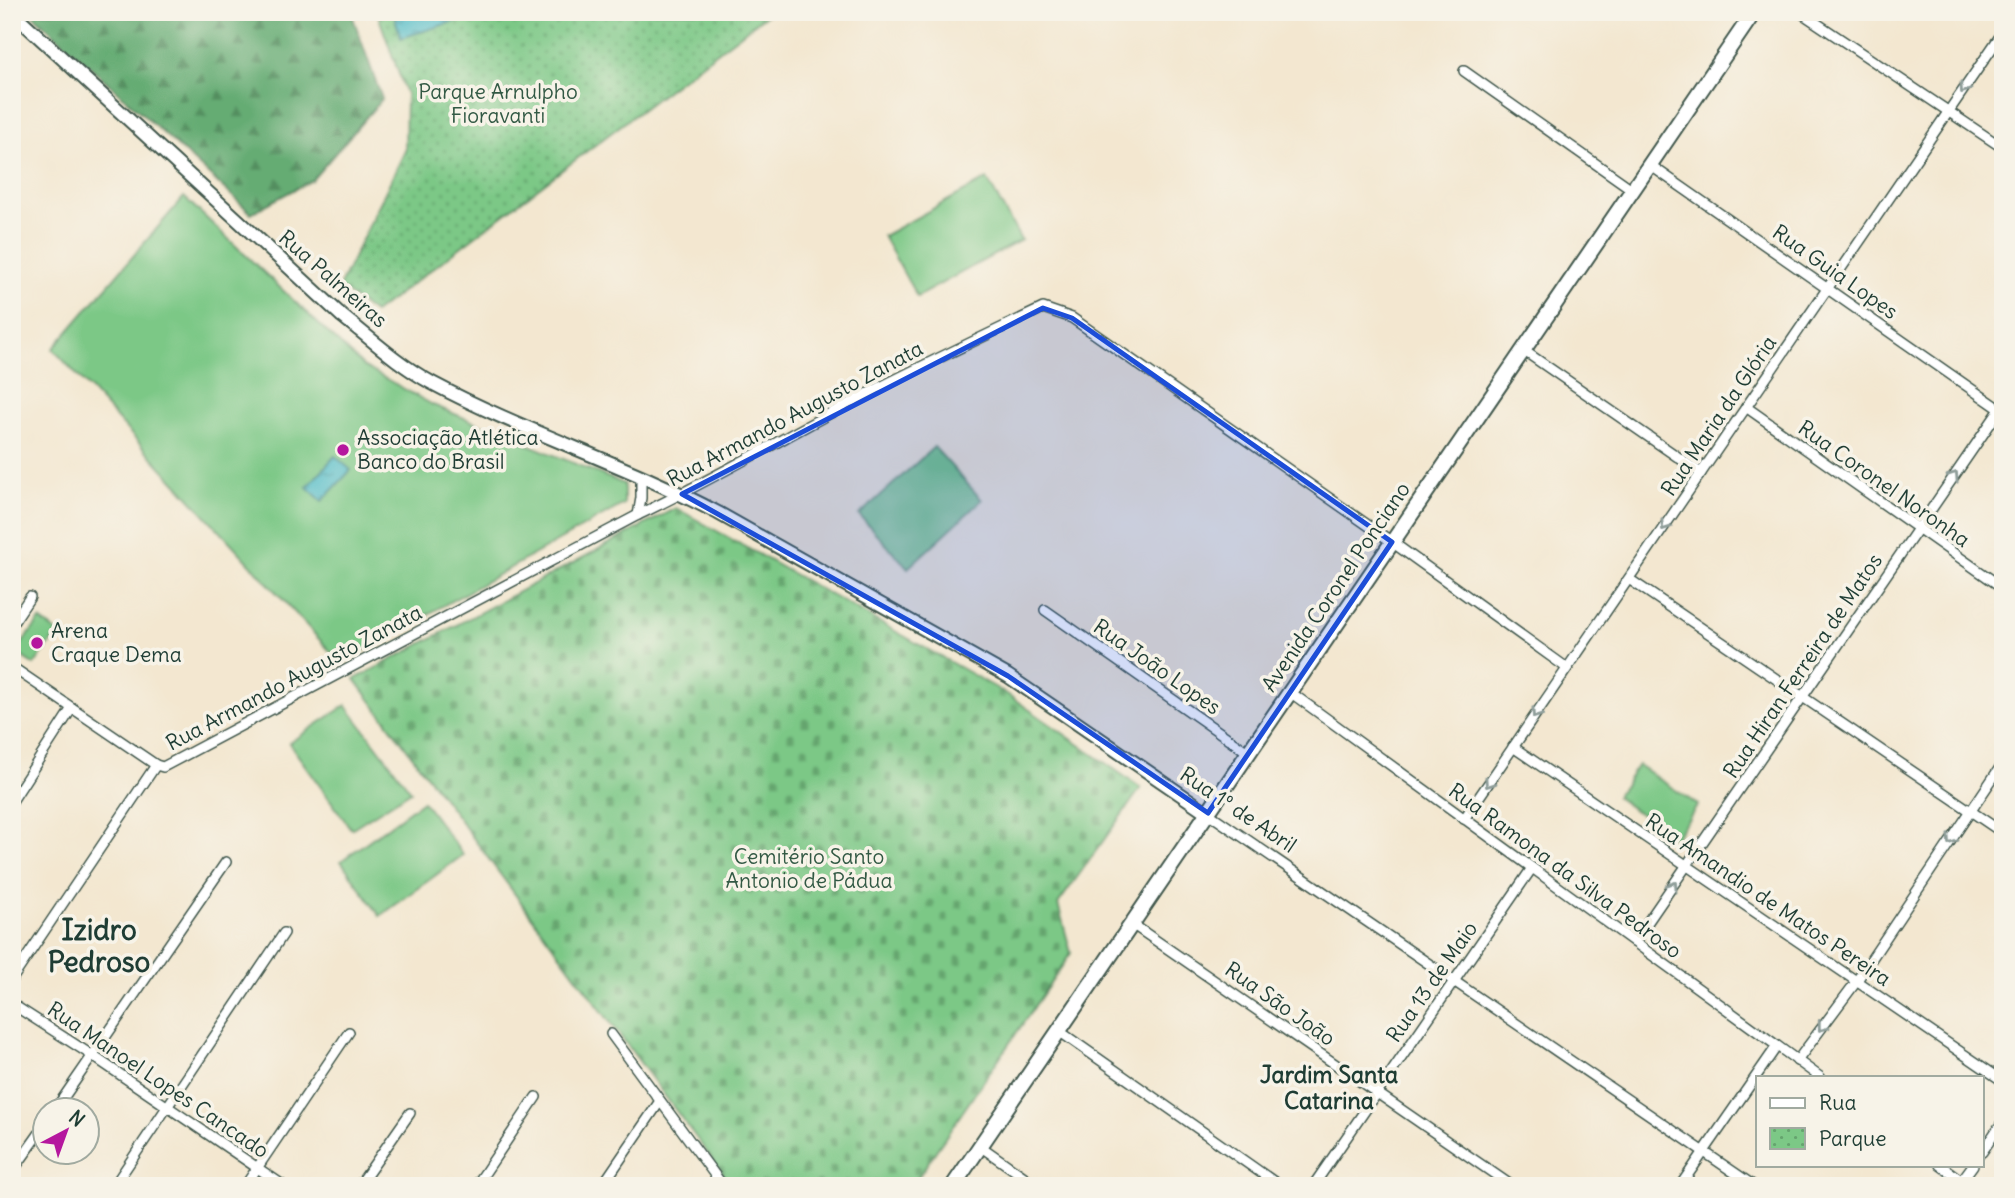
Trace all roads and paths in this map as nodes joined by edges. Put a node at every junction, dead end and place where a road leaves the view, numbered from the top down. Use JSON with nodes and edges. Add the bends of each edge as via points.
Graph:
{"nodes":[{"id":1,"x":12,"y":12,"type":"edge"},
{"id":2,"x":1754,"y":12,"type":"edge"},
{"id":3,"x":1800,"y":12,"type":"edge"},
{"id":4,"x":2003,"y":32,"type":"edge"},
{"id":5,"x":1464,"y":71,"type":"dead end"},
{"id":6,"x":1949,"y":111,"type":"junction"},
{"id":7,"x":2003,"y":148,"type":"edge"},
{"id":8,"x":1650,"y":165,"type":"junction"},
{"id":9,"x":1633,"y":190,"type":"junction"},
{"id":10,"x":1828,"y":288,"type":"junction"},
{"id":11,"x":1523,"y":350,"type":"junction"},
{"id":12,"x":1746,"y":407,"type":"junction"},
{"id":13,"x":2001,"y":407,"type":"edge"},
{"id":14,"x":1701,"y":474,"type":"junction"},
{"id":15,"x":640,"y":477,"type":"junction"},
{"id":16,"x":682,"y":494,"type":"junction"},
{"id":17,"x":638,"y":515,"type":"junction"},
{"id":18,"x":1917,"y":529,"type":"junction"},
{"id":19,"x":1392,"y":542,"type":"junction"},
{"id":20,"x":1629,"y":579,"type":"junction"},
{"id":21,"x":2003,"y":588,"type":"edge"},
{"id":22,"x":30,"y":597,"type":"dead end"},
{"id":23,"x":1045,"y":610,"type":"dead end"},
{"id":24,"x":12,"y":624,"type":"edge"},
{"id":25,"x":12,"y":667,"type":"edge"},
{"id":26,"x":1567,"y":668,"type":"junction"},
{"id":27,"x":1290,"y":692,"type":"junction"},
{"id":28,"x":1802,"y":697,"type":"junction"},
{"id":29,"x":72,"y":708,"type":"junction"},
{"id":30,"x":1513,"y":747,"type":"junction"},
{"id":31,"x":1249,"y":753,"type":"junction"},
{"id":32,"x":2003,"y":763,"type":"edge"},
{"id":33,"x":156,"y":765,"type":"junction"},
{"id":34,"x":12,"y":801,"type":"edge"},
{"id":35,"x":1970,"y":811,"type":"junction"},
{"id":36,"x":1208,"y":813,"type":"junction"},
{"id":37,"x":1464,"y":819,"type":"junction"},
{"id":38,"x":2003,"y":833,"type":"edge"},
{"id":39,"x":226,"y":862,"type":"dead end"},
{"id":40,"x":1687,"y":865,"type":"junction"},
{"id":41,"x":1532,"y":868,"type":"junction"},
{"id":42,"x":1132,"y":923,"type":"junction"},
{"id":43,"x":284,"y":933,"type":"dead end"},
{"id":44,"x":1634,"y":942,"type":"junction"},
{"id":45,"x":12,"y":979,"type":"edge"},
{"id":46,"x":1454,"y":981,"type":"junction"},
{"id":47,"x":1856,"y":982,"type":"junction"},
{"id":48,"x":12,"y":1004,"type":"edge"},
{"id":49,"x":1059,"y":1031,"type":"junction"},
{"id":50,"x":349,"y":1032,"type":"dead end"},
{"id":51,"x":611,"y":1034,"type":"dead end"},
{"id":52,"x":1777,"y":1046,"type":"junction"},
{"id":53,"x":93,"y":1056,"type":"junction"},
{"id":54,"x":1797,"y":1061,"type":"junction"},
{"id":55,"x":1756,"y":1076,"type":"edge"},
{"id":56,"x":1756,"y":1076,"type":"edge"},
{"id":57,"x":1819,"y":1076,"type":"edge"},
{"id":58,"x":2003,"y":1081,"type":"edge"},
{"id":59,"x":1377,"y":1093,"type":"junction"},
{"id":60,"x":65,"y":1096,"type":"edge"},
{"id":61,"x":536,"y":1097,"type":"dead end"},
{"id":62,"x":660,"y":1101,"type":"junction"},
{"id":63,"x":167,"y":1107,"type":"junction"},
{"id":64,"x":410,"y":1113,"type":"dead end"},
{"id":65,"x":2003,"y":1121,"type":"edge"},
{"id":66,"x":32,"y":1144,"type":"edge"},
{"id":67,"x":980,"y":1146,"type":"junction"},
{"id":68,"x":1704,"y":1151,"type":"junction"},
{"id":69,"x":1983,"y":1151,"type":"edge"},
{"id":70,"x":1941,"y":1166,"type":"edge"},
{"id":71,"x":1973,"y":1166,"type":"edge"},
{"id":72,"x":257,"y":1167,"type":"junction"},
{"id":73,"x":12,"y":1172,"type":"edge"},
{"id":74,"x":1966,"y":1183,"type":"edge"},
{"id":75,"x":114,"y":1186,"type":"edge"},
{"id":76,"x":245,"y":1186,"type":"edge"},
{"id":77,"x":284,"y":1186,"type":"edge"},
{"id":78,"x":359,"y":1186,"type":"edge"},
{"id":79,"x":476,"y":1186,"type":"edge"},
{"id":80,"x":602,"y":1186,"type":"edge"},
{"id":81,"x":723,"y":1186,"type":"edge"},
{"id":82,"x":953,"y":1186,"type":"edge"},
{"id":83,"x":1037,"y":1186,"type":"edge"},
{"id":84,"x":1280,"y":1186,"type":"edge"},
{"id":85,"x":1313,"y":1186,"type":"edge"},
{"id":86,"x":1512,"y":1186,"type":"edge"},
{"id":87,"x":1680,"y":1186,"type":"edge"},
{"id":88,"x":1755,"y":1186,"type":"edge"}],
"edges":[{"from":1,"to":15,"type":"street","name":"Rua Palmeiras","via":[[328,303],[392,356],[429,382]]},
{"from":2,"to":8,"type":"main road","name":"Avenida Coronel Ponciano"},
{"from":3,"to":6,"type":"street"},
{"from":4,"to":6,"type":"street","name":"Rua Maria da Glória","one_way":true},
{"from":5,"to":9,"type":"street"},
{"from":6,"to":7,"type":"street"},
{"from":6,"to":10,"type":"street","name":"Rua Maria da Glória"},
{"from":8,"to":9,"type":"main road","name":"Avenida Coronel Ponciano"},
{"from":8,"to":10,"type":"street","name":"Rua Guia Lopes"},
{"from":9,"to":11,"type":"main road","name":"Avenida Coronel Ponciano"},
{"from":10,"to":12,"type":"street","name":"Rua Maria da Glória"},
{"from":10,"to":13,"type":"street","name":"Rua Guia Lopes"},
{"from":11,"to":14,"type":"street"},
{"from":11,"to":19,"type":"main road","name":"Avenida Coronel Ponciano"},
{"from":12,"to":14,"type":"street","name":"Rua Maria da Glória"},
{"from":12,"to":18,"type":"street","name":"Rua Coronel Noronha"},
{"from":18,"to":13,"type":"street","name":"Rua Hiran Ferreira de Matos","one_way":true},
{"from":14,"to":20,"type":"street","name":"Rua Maria da Glória","one_way":true},
{"from":15,"to":16,"type":"street","name":"Rua Palmeiras"},
{"from":15,"to":17,"type":"street"},
{"from":16,"to":17,"type":"street","name":"Rua Armando Augusto Zanata"},
{"from":16,"to":19,"type":"street","name":"Rua Armando Augusto Zanata","via":[[859,398],[1043,308],[1072,318]]},
{"from":16,"to":36,"type":"street","name":"Rua 1º de Abril","via":[[1008,676]]},
{"from":17,"to":33,"type":"street","name":"Rua Armando Augusto Zanata","via":[[163,767]]},
{"from":18,"to":21,"type":"street","name":"Rua Coronel Noronha"},
{"from":18,"to":28,"type":"street","name":"Rua Hiran Ferreira de Matos"},
{"from":19,"to":26,"type":"street","name":"Rua Armando Augusto Zanata"},
{"from":19,"to":27,"type":"main road","name":"Avenida Coronel Ponciano"},
{"from":20,"to":26,"type":"street","name":"Rua Maria da Glória"},
{"from":20,"to":28,"type":"street"},
{"from":22,"to":24,"type":"street"},
{"from":23,"to":31,"type":"street","name":"Rua João Lopes"},
{"from":25,"to":29,"type":"street","name":"Rua Armando Augusto Zanata"},
{"from":26,"to":30,"type":"street","name":"Rua Maria da Glória","one_way":true},
{"from":27,"to":31,"type":"main road","name":"Avenida Coronel Ponciano"},
{"from":27,"to":37,"type":"street","name":"Rua Ramona da Silva Pedroso"},
{"from":28,"to":35,"type":"street"},
{"from":28,"to":40,"type":"street","name":"Rua Hiran Ferreira de Matos"},
{"from":29,"to":33,"type":"street","name":"Rua Armando Augusto Zanata"},
{"from":29,"to":34,"type":"street"},
{"from":30,"to":37,"type":"street","name":"Rua Maria da Glória","one_way":true},
{"from":30,"to":40,"type":"street","name":"Rua Amandio de Matos Pereira"},
{"from":31,"to":36,"type":"main road","name":"Avenida Coronel Ponciano"},
{"from":32,"to":35,"type":"street"},
{"from":33,"to":45,"type":"street"},
{"from":35,"to":38,"type":"street"},
{"from":35,"to":47,"type":"street","one_way":true},
{"from":36,"to":42,"type":"main road","name":"Avenida Coronel Ponciano"},
{"from":36,"to":46,"type":"street","name":"Rua 1º de Abril"},
{"from":37,"to":41,"type":"street","name":"Rua Ramona da Silva Pedroso"},
{"from":39,"to":53,"type":"street"},
{"from":44,"to":40,"type":"street","name":"Rua Hiran Ferreira de Matos","one_way":true},
{"from":40,"to":47,"type":"street","name":"Rua Amandio de Matos Pereira"},
{"from":41,"to":44,"type":"street","name":"Rua Ramona da Silva Pedroso"},
{"from":41,"to":46,"type":"street","name":"Rua 13 de Maio"},
{"from":42,"to":49,"type":"main road","name":"Avenida Coronel Ponciano"},
{"from":42,"to":59,"type":"street","name":"Rua São João"},
{"from":43,"to":63,"type":"street"},
{"from":44,"to":52,"type":"street","name":"Rua Ramona da Silva Pedroso"},
{"from":46,"to":59,"type":"street","name":"Rua 13 de Maio"},
{"from":46,"to":68,"type":"street","name":"Rua 1º de Abril"},
{"from":47,"to":54,"type":"street","one_way":true},
{"from":47,"to":58,"type":"street","name":"Rua Amandio de Matos Pereira"},
{"from":48,"to":53,"type":"street","name":"Rua Manoel Lopes Cancado"},
{"from":49,"to":67,"type":"main road","name":"Avenida Coronel Ponciano"},
{"from":49,"to":84,"type":"street"},
{"from":50,"to":72,"type":"street"},
{"from":51,"to":62,"type":"street"},
{"from":52,"to":54,"type":"street","name":"Rua Ramona da Silva Pedroso"},
{"from":52,"to":55,"type":"street"},
{"from":53,"to":60,"type":"street"},
{"from":53,"to":63,"type":"street","name":"Rua Manoel Lopes Cancado"},
{"from":54,"to":57,"type":"street","name":"Rua Ramona da Silva Pedroso"},
{"from":56,"to":68,"type":"street"},
{"from":59,"to":85,"type":"street","name":"Rua 13 de Maio"},
{"from":59,"to":86,"type":"street","name":"Rua São João"},
{"from":61,"to":79,"type":"street"},
{"from":62,"to":80,"type":"street"},
{"from":62,"to":81,"type":"street"},
{"from":63,"to":72,"type":"street","name":"Rua Manoel Lopes Cancado"},
{"from":63,"to":75,"type":"street"},
{"from":64,"to":78,"type":"street"},
{"from":65,"to":69,"type":"street"},
{"from":66,"to":73,"type":"street"},
{"from":67,"to":82,"type":"main road","name":"Avenida Coronel Ponciano"},
{"from":67,"to":83,"type":"street"},
{"from":68,"to":87,"type":"street"},
{"from":68,"to":88,"type":"street","name":"Rua 1º de Abril"},
{"from":70,"to":74,"type":"street"},
{"from":71,"to":74,"type":"street"},
{"from":72,"to":76,"type":"street"},
{"from":72,"to":77,"type":"street","name":"Rua Manoel Lopes Cancado"}]}
